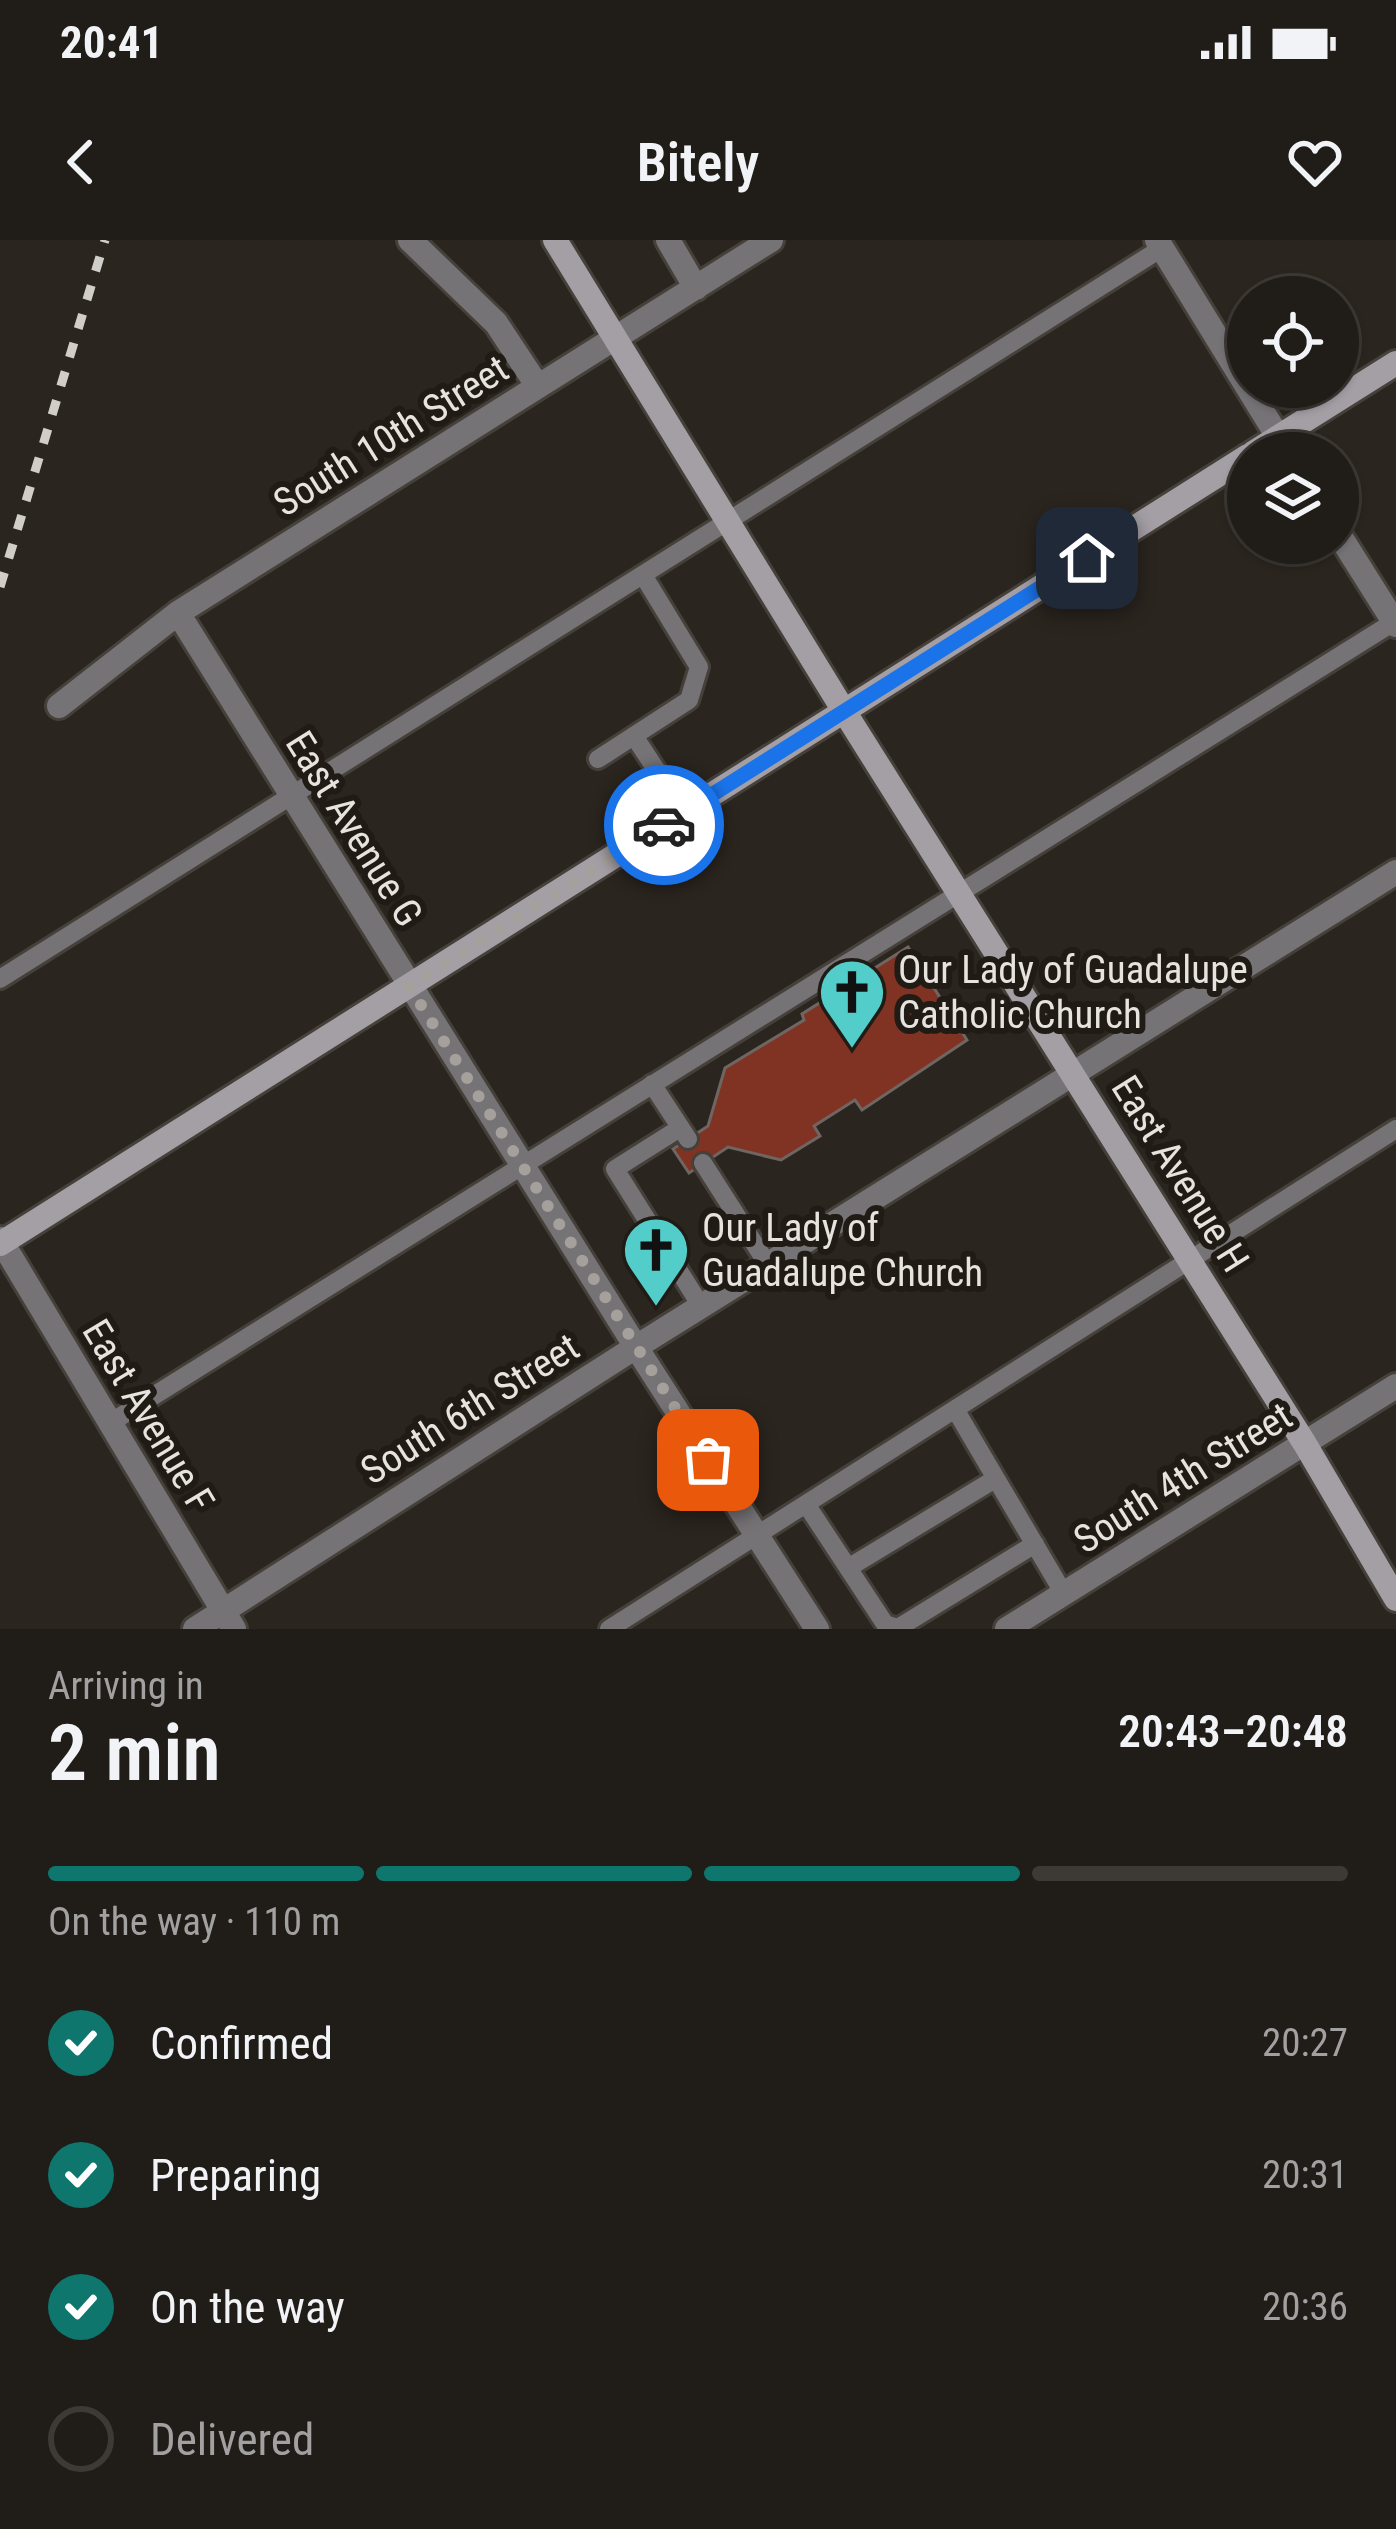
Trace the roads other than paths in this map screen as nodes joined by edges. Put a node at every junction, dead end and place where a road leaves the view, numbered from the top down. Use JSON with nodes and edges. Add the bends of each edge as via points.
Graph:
{"nodes":[{"id":1,"x":410,"y":240,"type":"edge"},
{"id":2,"x":555,"y":240,"type":"edge"},
{"id":3,"x":668,"y":240,"type":"edge"},
{"id":4,"x":771,"y":240,"type":"edge"},
{"id":5,"x":1160,"y":244,"type":"edge"},
{"id":6,"x":697,"y":288,"type":"junction"},
{"id":7,"x":618,"y":337,"type":"junction"},
{"id":8,"x":1396,"y":363,"type":"edge"},
{"id":9,"x":537,"y":386,"type":"junction"},
{"id":10,"x":1275,"y":432,"type":"edge"},
{"id":11,"x":1301,"y":432,"type":"edge"},
{"id":12,"x":1227,"y":470,"type":"edge"},
{"id":13,"x":729,"y":521,"type":"junction"},
{"id":14,"x":1358,"y":564,"type":"edge"},
{"id":15,"x":644,"y":575,"type":"junction"},
{"id":16,"x":178,"y":614,"type":"junction"},
{"id":17,"x":1395,"y":623,"type":"edge"},
{"id":18,"x":59,"y":706,"type":"dead end"},
{"id":19,"x":844,"y":711,"type":"junction"},
{"id":20,"x":634,"y":736,"type":"junction"},
{"id":21,"x":598,"y":759,"type":"dead end"},
{"id":22,"x":292,"y":796,"type":"junction"},
{"id":23,"x":684,"y":812,"type":"junction"},
{"id":24,"x":1396,"y":872,"type":"edge"},
{"id":25,"x":960,"y":893,"type":"junction"},
{"id":26,"x":0,"y":979,"type":"edge"},
{"id":27,"x":409,"y":986,"type":"junction"},
{"id":28,"x":1076,"y":1074,"type":"junction"},
{"id":29,"x":652,"y":1084,"type":"junction"},
{"id":30,"x":1396,"y":1130,"type":"edge"},
{"id":31,"x":703,"y":1163,"type":"dead end"},
{"id":32,"x":522,"y":1165,"type":"junction"},
{"id":33,"x":1,"y":1242,"type":"edge"},
{"id":34,"x":1190,"y":1260,"type":"junction"},
{"id":35,"x":768,"y":1265,"type":"junction"},
{"id":36,"x":701,"y":1306,"type":"junction"},
{"id":37,"x":636,"y":1347,"type":"junction"},
{"id":38,"x":1396,"y":1386,"type":"edge"},
{"id":39,"x":955,"y":1409,"type":"junction"},
{"id":40,"x":110,"y":1423,"type":"junction"},
{"id":41,"x":1305,"y":1444,"type":"junction"},
{"id":42,"x":994,"y":1478,"type":"junction"},
{"id":43,"x":806,"y":1504,"type":"junction"},
{"id":44,"x":757,"y":1535,"type":"junction"},
{"id":45,"x":1035,"y":1544,"type":"junction"},
{"id":46,"x":848,"y":1568,"type":"junction"},
{"id":47,"x":1064,"y":1594,"type":"junction"},
{"id":48,"x":1396,"y":1599,"type":"edge"},
{"id":49,"x":228,"y":1619,"type":"edge"},
{"id":50,"x":195,"y":1629,"type":"edge"},
{"id":51,"x":609,"y":1629,"type":"edge"},
{"id":52,"x":817,"y":1629,"type":"edge"},
{"id":53,"x":1007,"y":1629,"type":"edge"}],
"edges":[{"from":1,"to":9,"type":"street","via":[[496,323]]},
{"from":2,"to":7,"type":"main road","name":"East Avenue H"},
{"from":3,"to":6,"type":"street"},
{"from":4,"to":6,"type":"street","name":"South 10th Street"},
{"from":5,"to":10,"type":"street"},
{"from":5,"to":13,"type":"lane"},
{"from":6,"to":7,"type":"street","name":"South 10th Street"},
{"from":7,"to":9,"type":"street","name":"South 10th Street"},
{"from":7,"to":13,"type":"main road","name":"East Avenue H"},
{"from":8,"to":11,"type":"main road"},
{"from":9,"to":16,"type":"street","name":"South 10th Street"},
{"from":12,"to":19,"type":"main road"},
{"from":13,"to":15,"type":"lane"},
{"from":13,"to":19,"type":"main road","name":"East Avenue H"},
{"from":14,"to":17,"type":"street"},
{"from":15,"to":20,"type":"lane","via":[[699,667],[689,700]]},
{"from":15,"to":22,"type":"lane"},
{"from":16,"to":18,"type":"street","name":"South 10th Street"},
{"from":16,"to":22,"type":"street","name":"East Avenue G"},
{"from":17,"to":25,"type":"lane"},
{"from":19,"to":23,"type":"main road"},
{"from":19,"to":25,"type":"main road","name":"East Avenue H"},
{"from":20,"to":21,"type":"lane"},
{"from":20,"to":23,"type":"lane"},
{"from":22,"to":26,"type":"lane"},
{"from":22,"to":27,"type":"street","name":"East Avenue G"},
{"from":23,"to":27,"type":"main road"},
{"from":24,"to":28,"type":"street","name":"South 6th Street"},
{"from":25,"to":28,"type":"main road","name":"East Avenue H"},
{"from":25,"to":29,"type":"lane"},
{"from":27,"to":32,"type":"street","name":"East Avenue G"},
{"from":27,"to":33,"type":"main road"},
{"from":28,"to":34,"type":"main road","name":"East Avenue H"},
{"from":28,"to":35,"type":"street","name":"South 6th Street"},
{"from":29,"to":32,"type":"lane"},
{"from":29,"to":36,"type":"lane","via":[[684,1134],[615,1169]]},
{"from":30,"to":34,"type":"lane"},
{"from":31,"to":35,"type":"lane"},
{"from":32,"to":37,"type":"street","name":"East Avenue G"},
{"from":32,"to":40,"type":"lane"},
{"from":33,"to":40,"type":"street","name":"East Avenue F"},
{"from":34,"to":39,"type":"lane"},
{"from":34,"to":41,"type":"main road","name":"East Avenue H"},
{"from":35,"to":36,"type":"street","name":"South 6th Street"},
{"from":36,"to":37,"type":"street","name":"South 6th Street"},
{"from":37,"to":44,"type":"street","name":"East Avenue G"},
{"from":37,"to":49,"type":"street","name":"South 6th Street"},
{"from":38,"to":41,"type":"street","name":"South 4th Street"},
{"from":39,"to":42,"type":"lane"},
{"from":39,"to":43,"type":"lane"},
{"from":40,"to":49,"type":"street","name":"East Avenue F"},
{"from":41,"to":47,"type":"street","name":"South 4th Street"},
{"from":41,"to":48,"type":"main road","name":"East Avenue H"},
{"from":42,"to":45,"type":"lane"},
{"from":42,"to":46,"type":"lane"},
{"from":43,"to":44,"type":"lane"},
{"from":43,"to":46,"type":"lane"},
{"from":44,"to":51,"type":"lane"},
{"from":44,"to":52,"type":"street","name":"East Avenue G"},
{"from":45,"to":46,"type":"lane","via":[[898,1628],[885,1624]]},
{"from":45,"to":47,"type":"lane"},
{"from":47,"to":53,"type":"street","name":"South 4th Street"},
{"from":49,"to":50,"type":"street","name":"South 6th Street"}]}
